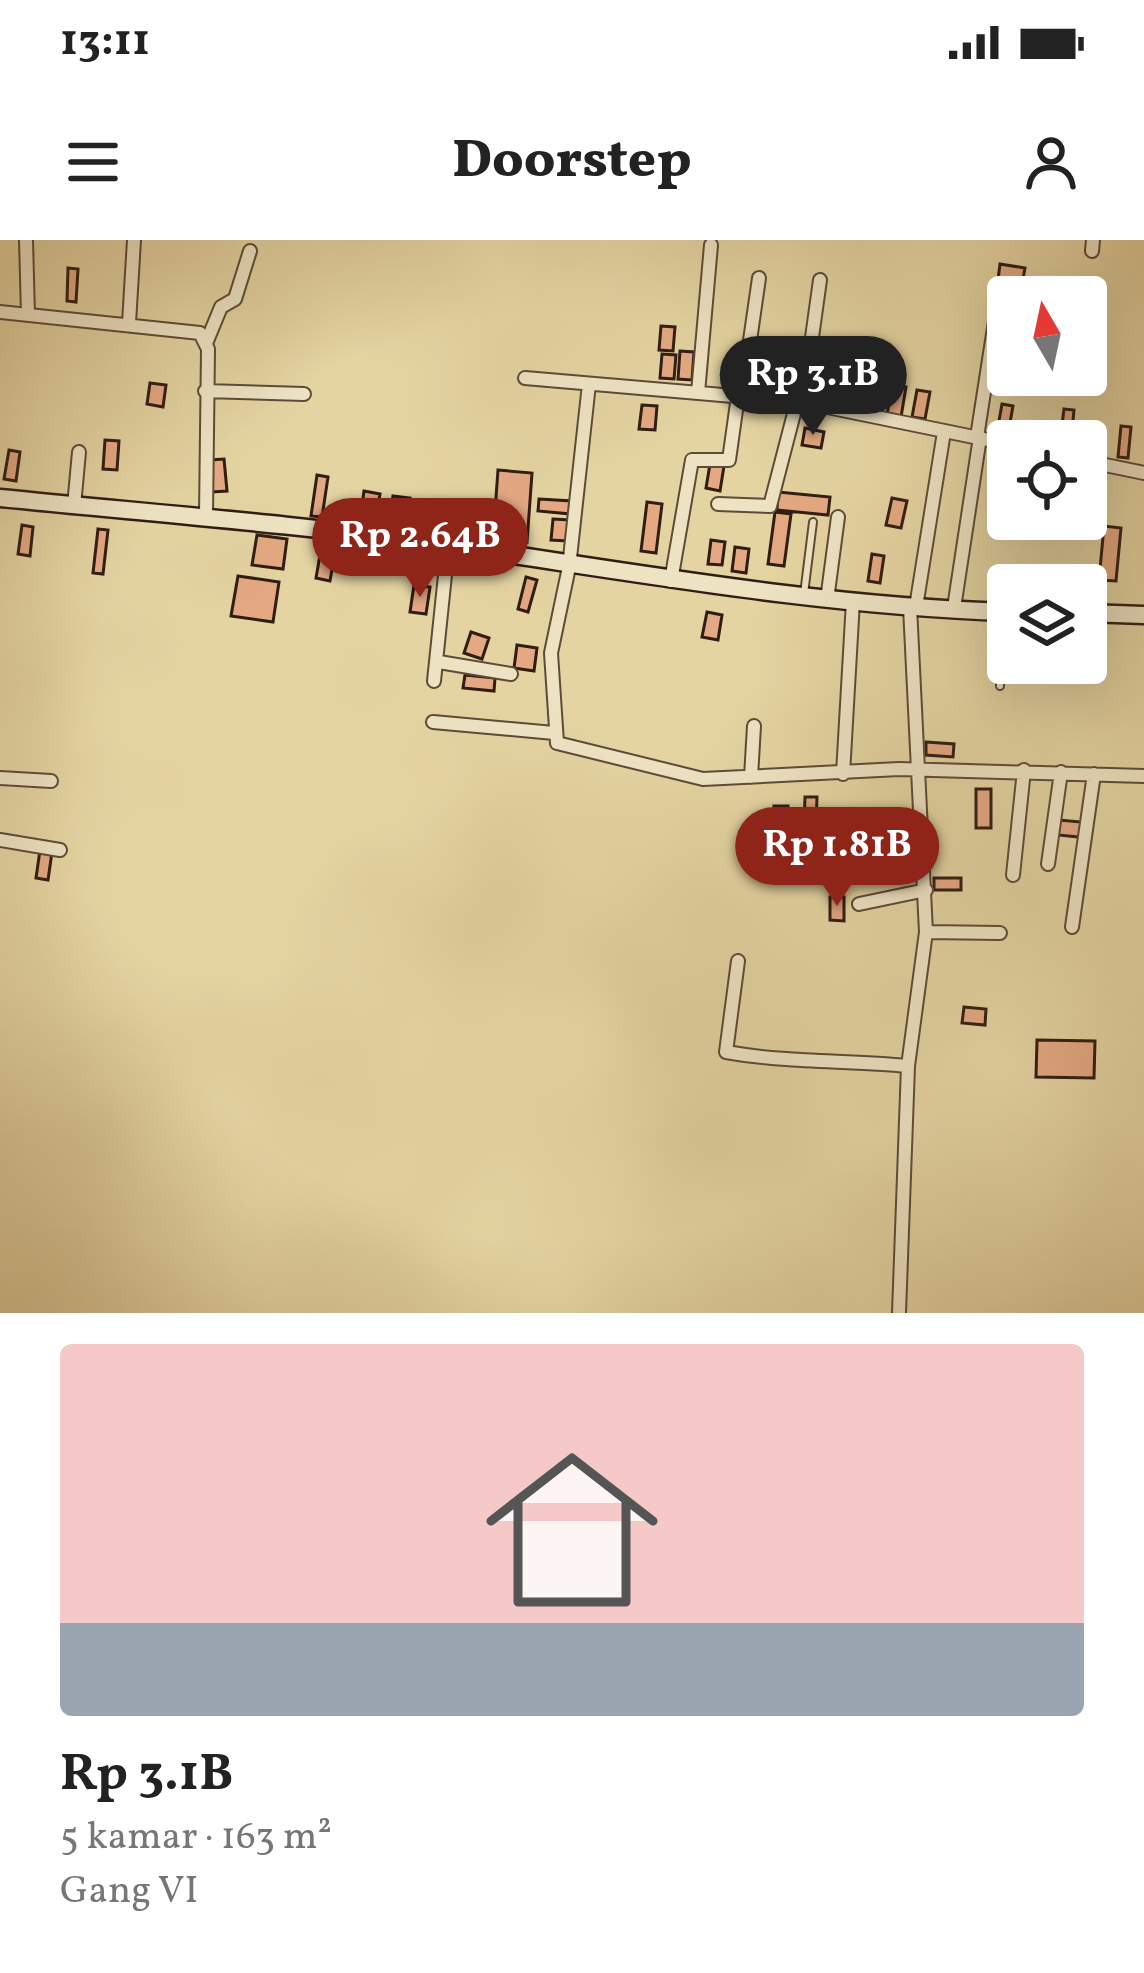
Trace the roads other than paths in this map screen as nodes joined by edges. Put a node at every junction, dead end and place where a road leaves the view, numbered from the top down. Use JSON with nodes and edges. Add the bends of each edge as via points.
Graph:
{"nodes":[{"id":1,"x":26,"y":240,"type":"edge"},
{"id":2,"x":134,"y":240,"type":"edge"},
{"id":3,"x":711,"y":245,"type":"dead end"},
{"id":4,"x":250,"y":251,"type":"dead end"},
{"id":5,"x":759,"y":278,"type":"dead end"},
{"id":6,"x":820,"y":280,"type":"dead end"},
{"id":7,"x":0,"y":312,"type":"edge"},
{"id":8,"x":28,"y":315,"type":"junction"},
{"id":9,"x":129,"y":323,"type":"junction"},
{"id":10,"x":207,"y":341,"type":"junction"},
{"id":11,"x":987,"y":376,"type":"edge"},
{"id":12,"x":525,"y":378,"type":"dead end"},
{"id":13,"x":589,"y":385,"type":"junction"},
{"id":14,"x":205,"y":391,"type":"junction"},
{"id":15,"x":698,"y":393,"type":"junction"},
{"id":16,"x":304,"y":394,"type":"dead end"},
{"id":17,"x":740,"y":396,"type":"junction"},
{"id":18,"x":800,"y":402,"type":"junction"},
{"id":19,"x":944,"y":432,"type":"junction"},
{"id":20,"x":978,"y":437,"type":"junction"},
{"id":21,"x":987,"y":439,"type":"edge"},
{"id":22,"x":79,"y":452,"type":"dead end"},
{"id":23,"x":1107,"y":465,"type":"edge"},
{"id":24,"x":1144,"y":473,"type":"edge"},
{"id":25,"x":0,"y":498,"type":"edge"},
{"id":26,"x":718,"y":504,"type":"dead end"},
{"id":27,"x":74,"y":506,"type":"junction"},
{"id":28,"x":206,"y":516,"type":"junction"},
{"id":29,"x":838,"y":517,"type":"dead end"},
{"id":30,"x":813,"y":522,"type":"dead end"},
{"id":31,"x":448,"y":545,"type":"junction"},
{"id":32,"x":569,"y":568,"type":"junction"},
{"id":33,"x":671,"y":581,"type":"junction"},
{"id":34,"x":804,"y":598,"type":"junction"},
{"id":35,"x":827,"y":600,"type":"junction"},
{"id":36,"x":853,"y":601,"type":"junction"},
{"id":37,"x":913,"y":607,"type":"junction"},
{"id":38,"x":954,"y":608,"type":"junction"},
{"id":39,"x":987,"y":611,"type":"edge"},
{"id":40,"x":1107,"y":614,"type":"edge"},
{"id":41,"x":1144,"y":615,"type":"edge"},
{"id":42,"x":439,"y":662,"type":"junction"},
{"id":43,"x":512,"y":674,"type":"dead end"},
{"id":44,"x":434,"y":681,"type":"dead end"},
{"id":45,"x":433,"y":722,"type":"dead end"},
{"id":46,"x":754,"y":726,"type":"dead end"},
{"id":47,"x":554,"y":733,"type":"junction"},
{"id":48,"x":917,"y":770,"type":"junction"},
{"id":49,"x":1024,"y":770,"type":"junction"},
{"id":50,"x":1061,"y":772,"type":"junction"},
{"id":51,"x":843,"y":773,"type":"junction"},
{"id":52,"x":1094,"y":774,"type":"junction"},
{"id":53,"x":1144,"y":776,"type":"edge"},
{"id":54,"x":751,"y":777,"type":"junction"},
{"id":55,"x":0,"y":778,"type":"edge"},
{"id":56,"x":51,"y":781,"type":"dead end"},
{"id":57,"x":0,"y":840,"type":"edge"},
{"id":58,"x":60,"y":850,"type":"dead end"},
{"id":59,"x":1048,"y":864,"type":"dead end"},
{"id":60,"x":1013,"y":875,"type":"dead end"},
{"id":61,"x":926,"y":890,"type":"junction"},
{"id":62,"x":859,"y":904,"type":"dead end"},
{"id":63,"x":1072,"y":927,"type":"dead end"},
{"id":64,"x":926,"y":932,"type":"junction"},
{"id":65,"x":1000,"y":933,"type":"dead end"},
{"id":66,"x":737,"y":961,"type":"dead end"},
{"id":67,"x":908,"y":1066,"type":"junction"},
{"id":68,"x":899,"y":1313,"type":"edge"}],
"edges":[{"from":1,"to":8,"type":"street"},
{"from":2,"to":9,"type":"street"},
{"from":3,"to":15,"type":"street"},
{"from":4,"to":10,"type":"street","via":[[233,303],[221,307]]},
{"from":5,"to":17,"type":"street"},
{"from":6,"to":18,"type":"street"},
{"from":7,"to":8,"type":"street"},
{"from":8,"to":9,"type":"street"},
{"from":9,"to":10,"type":"street","via":[[191,330]]},
{"from":10,"to":14,"type":"street"},
{"from":11,"to":20,"type":"street"},
{"from":12,"to":13,"type":"street"},
{"from":13,"to":15,"type":"street"},
{"from":13,"to":32,"type":"street"},
{"from":14,"to":16,"type":"street"},
{"from":14,"to":28,"type":"street"},
{"from":15,"to":17,"type":"street"},
{"from":17,"to":18,"type":"street"},
{"from":17,"to":33,"type":"street","via":[[728,460],[692,460]]},
{"from":18,"to":19,"type":"street"},
{"from":18,"to":26,"type":"street","via":[[770,506]]},
{"from":19,"to":20,"type":"street"},
{"from":19,"to":37,"type":"street"},
{"from":20,"to":21,"type":"street"},
{"from":20,"to":38,"type":"street"},
{"from":22,"to":27,"type":"street"},
{"from":23,"to":24,"type":"street"},
{"from":25,"to":27,"type":"street"},
{"from":27,"to":28,"type":"street"},
{"from":28,"to":31,"type":"street"},
{"from":29,"to":35,"type":"street"},
{"from":30,"to":34,"type":"lane"},
{"from":31,"to":32,"type":"street"},
{"from":31,"to":42,"type":"street"},
{"from":32,"to":33,"type":"street"},
{"from":32,"to":47,"type":"street","via":[[551,653]]},
{"from":33,"to":34,"type":"street"},
{"from":34,"to":35,"type":"street"},
{"from":35,"to":36,"type":"street"},
{"from":36,"to":37,"type":"street"},
{"from":36,"to":51,"type":"street"},
{"from":37,"to":38,"type":"street"},
{"from":37,"to":48,"type":"street"},
{"from":38,"to":39,"type":"street"},
{"from":40,"to":41,"type":"street"},
{"from":42,"to":43,"type":"street"},
{"from":42,"to":44,"type":"street"},
{"from":45,"to":47,"type":"street"},
{"from":46,"to":54,"type":"street"},
{"from":47,"to":54,"type":"street","via":[[557,743],[703,779]]},
{"from":48,"to":49,"type":"street"},
{"from":48,"to":51,"type":"street"},
{"from":48,"to":61,"type":"street"},
{"from":49,"to":50,"type":"street"},
{"from":49,"to":60,"type":"street"},
{"from":50,"to":52,"type":"street"},
{"from":50,"to":59,"type":"street"},
{"from":51,"to":54,"type":"street"},
{"from":52,"to":53,"type":"street"},
{"from":52,"to":63,"type":"street"},
{"from":55,"to":56,"type":"street"},
{"from":57,"to":58,"type":"street"},
{"from":61,"to":62,"type":"street"},
{"from":61,"to":64,"type":"street"},
{"from":64,"to":65,"type":"street"},
{"from":64,"to":67,"type":"street"},
{"from":66,"to":67,"type":"street","via":[[726,1052],[792,1064],[808,1057]]},
{"from":67,"to":68,"type":"street"}]}
